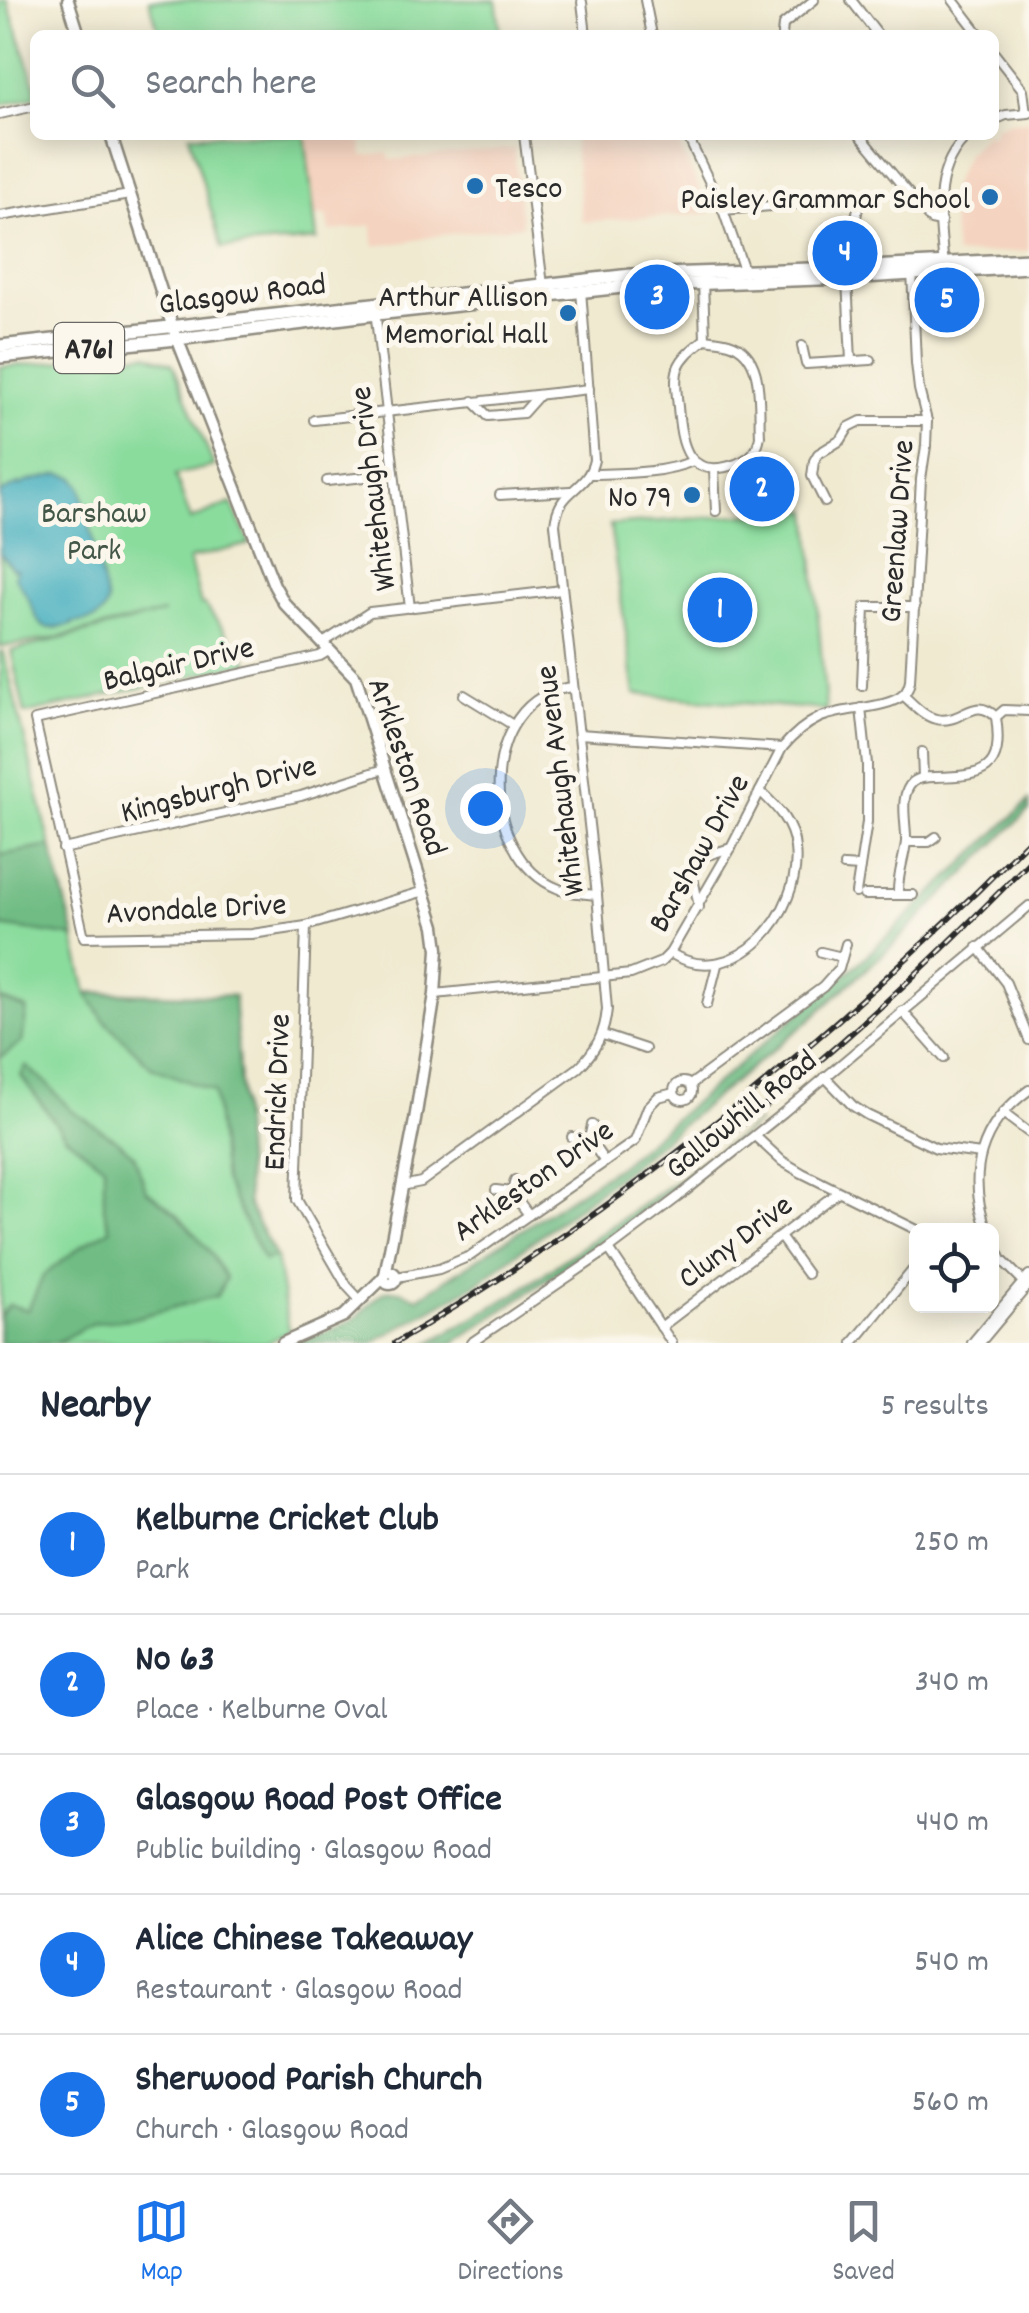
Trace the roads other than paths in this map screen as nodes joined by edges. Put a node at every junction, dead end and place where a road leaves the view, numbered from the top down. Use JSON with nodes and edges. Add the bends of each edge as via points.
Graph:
{"nodes":[{"id":1,"x":68,"y":0,"type":"edge"},
{"id":2,"x":646,"y":0,"type":"edge"},
{"id":3,"x":814,"y":0,"type":"edge"},
{"id":4,"x":851,"y":0,"type":"edge"},
{"id":5,"x":953,"y":0,"type":"edge"},
{"id":6,"x":582,"y":2,"type":"edge"},
{"id":7,"x":77,"y":30,"type":"edge"},
{"id":8,"x":585,"y":30,"type":"edge"},
{"id":9,"x":651,"y":30,"type":"edge"},
{"id":10,"x":782,"y":30,"type":"edge"},
{"id":11,"x":874,"y":30,"type":"edge"},
{"id":12,"x":976,"y":30,"type":"edge"},
{"id":13,"x":999,"y":59,"type":"edge"},
{"id":14,"x":30,"y":107,"type":"edge"},
{"id":15,"x":1028,"y":113,"type":"edge"},
{"id":16,"x":0,"y":114,"type":"edge"},
{"id":17,"x":999,"y":118,"type":"edge"},
{"id":18,"x":113,"y":140,"type":"edge"},
{"id":19,"x":525,"y":140,"type":"edge"},
{"id":20,"x":689,"y":140,"type":"edge"},
{"id":21,"x":864,"y":140,"type":"edge"},
{"id":22,"x":960,"y":140,"type":"edge"},
{"id":23,"x":130,"y":195,"type":"junction"},
{"id":24,"x":723,"y":210,"type":"junction"},
{"id":25,"x":0,"y":216,"type":"edge"},
{"id":26,"x":941,"y":222,"type":"junction"},
{"id":27,"x":823,"y":240,"type":"dead end"},
{"id":28,"x":1029,"y":259,"type":"edge"},
{"id":29,"x":1029,"y":267,"type":"edge"},
{"id":30,"x":944,"y":268,"type":"junction"},
{"id":31,"x":912,"y":270,"type":"junction"},
{"id":32,"x":745,"y":277,"type":"junction"},
{"id":33,"x":703,"y":278,"type":"junction"},
{"id":34,"x":846,"y":278,"type":"junction"},
{"id":35,"x":580,"y":286,"type":"junction"},
{"id":36,"x":544,"y":290,"type":"junction"},
{"id":37,"x":375,"y":310,"type":"junction"},
{"id":38,"x":175,"y":333,"type":"junction"},
{"id":39,"x":705,"y":339,"type":"junction"},
{"id":40,"x":0,"y":346,"type":"edge"},
{"id":41,"x":802,"y":346,"type":"dead end"},
{"id":42,"x":0,"y":357,"type":"edge"},
{"id":43,"x":871,"y":360,"type":"dead end"},
{"id":44,"x":851,"y":361,"type":"junction"},
{"id":45,"x":589,"y":389,"type":"junction"},
{"id":46,"x":540,"y":394,"type":"junction"},
{"id":47,"x":474,"y":401,"type":"junction"},
{"id":48,"x":386,"y":412,"type":"junction"},
{"id":49,"x":314,"y":420,"type":"dead end"},
{"id":50,"x":927,"y":421,"type":"junction"},
{"id":51,"x":753,"y":456,"type":"junction"},
{"id":52,"x":693,"y":461,"type":"junction"},
{"id":53,"x":714,"y":468,"type":"junction"},
{"id":54,"x":394,"y":474,"type":"junction"},
{"id":55,"x":591,"y":474,"type":"junction"},
{"id":56,"x":775,"y":478,"type":"dead end"},
{"id":57,"x":328,"y":481,"type":"dead end"},
{"id":58,"x":570,"y":491,"type":"junction"},
{"id":59,"x":500,"y":495,"type":"dead end"},
{"id":60,"x":825,"y":502,"type":"dead end"},
{"id":61,"x":716,"y":512,"type":"dead end"},
{"id":62,"x":562,"y":590,"type":"junction"},
{"id":63,"x":915,"y":607,"type":"junction"},
{"id":64,"x":410,"y":608,"type":"junction"},
{"id":65,"x":327,"y":647,"type":"junction"},
{"id":66,"x":862,"y":686,"type":"dead end"},
{"id":67,"x":572,"y":688,"type":"junction"},
{"id":68,"x":464,"y":695,"type":"dead end"},
{"id":69,"x":903,"y":695,"type":"junction"},
{"id":70,"x":861,"y":708,"type":"junction"},
{"id":71,"x":1029,"y":711,"type":"edge"},
{"id":72,"x":996,"y":717,"type":"junction"},
{"id":73,"x":513,"y":725,"type":"junction"},
{"id":74,"x":579,"y":734,"type":"junction"},
{"id":75,"x":782,"y":748,"type":"junction"},
{"id":76,"x":922,"y":752,"type":"dead end"},
{"id":77,"x":384,"y":769,"type":"junction"},
{"id":78,"x":923,"y":778,"type":"junction"},
{"id":79,"x":760,"y":790,"type":"junction"},
{"id":80,"x":936,"y":837,"type":"dead end"},
{"id":81,"x":906,"y":842,"type":"junction"},
{"id":82,"x":731,"y":848,"type":"junction"},
{"id":83,"x":63,"y":849,"type":"junction"},
{"id":84,"x":844,"y":866,"type":"dead end"},
{"id":85,"x":860,"y":868,"type":"junction"},
{"id":86,"x":424,"y":890,"type":"junction"},
{"id":87,"x":597,"y":895,"type":"junction"},
{"id":88,"x":898,"y":895,"type":"junction"},
{"id":89,"x":913,"y":895,"type":"dead end"},
{"id":90,"x":699,"y":906,"type":"junction"},
{"id":91,"x":1029,"y":906,"type":"edge"},
{"id":92,"x":306,"y":926,"type":"junction"},
{"id":93,"x":846,"y":944,"type":"dead end"},
{"id":94,"x":978,"y":947,"type":"junction"},
{"id":95,"x":821,"y":952,"type":"dead end"},
{"id":96,"x":670,"y":953,"type":"junction"},
{"id":97,"x":842,"y":957,"type":"junction"},
{"id":98,"x":717,"y":965,"type":"junction"},
{"id":99,"x":604,"y":977,"type":"junction"},
{"id":100,"x":435,"y":994,"type":"junction"},
{"id":101,"x":707,"y":1004,"type":"dead end"},
{"id":102,"x":902,"y":1011,"type":"junction"},
{"id":103,"x":603,"y":1035,"type":"junction"},
{"id":104,"x":1029,"y":1040,"type":"edge"},
{"id":105,"x":644,"y":1049,"type":"dead end"},
{"id":106,"x":944,"y":1058,"type":"dead end"},
{"id":107,"x":825,"y":1077,"type":"junction"},
{"id":108,"x":1029,"y":1090,"type":"edge"},
{"id":109,"x":1003,"y":1113,"type":"junction"},
{"id":110,"x":592,"y":1125,"type":"dead end"},
{"id":111,"x":1028,"y":1132,"type":"edge"},
{"id":112,"x":755,"y":1136,"type":"junction"},
{"id":113,"x":572,"y":1137,"type":"dead end"},
{"id":114,"x":589,"y":1138,"type":"junction"},
{"id":115,"x":982,"y":1154,"type":"junction"},
{"id":116,"x":605,"y":1162,"type":"junction"},
{"id":117,"x":515,"y":1180,"type":"dead end"},
{"id":118,"x":402,"y":1186,"type":"junction"},
{"id":119,"x":496,"y":1190,"type":"dead end"},
{"id":120,"x":512,"y":1192,"type":"junction"},
{"id":121,"x":838,"y":1192,"type":"junction"},
{"id":122,"x":530,"y":1215,"type":"junction"},
{"id":123,"x":983,"y":1223,"type":"edge"},
{"id":124,"x":909,"y":1226,"type":"edge"},
{"id":125,"x":781,"y":1238,"type":"junction"},
{"id":126,"x":609,"y":1249,"type":"junction"},
{"id":127,"x":999,"y":1254,"type":"edge"},
{"id":128,"x":807,"y":1274,"type":"dead end"},
{"id":129,"x":909,"y":1275,"type":"edge"},
{"id":130,"x":390,"y":1277,"type":"junction"},
{"id":131,"x":1028,"y":1282,"type":"edge"},
{"id":132,"x":360,"y":1300,"type":"junction"},
{"id":133,"x":661,"y":1328,"type":"junction"},
{"id":134,"x":283,"y":1343,"type":"edge"},
{"id":135,"x":471,"y":1343,"type":"edge"},
{"id":136,"x":672,"y":1343,"type":"edge"},
{"id":137,"x":853,"y":1343,"type":"edge"},
{"id":138,"x":972,"y":1343,"type":"edge"},
{"id":139,"x":980,"y":1343,"type":"edge"}],
"edges":[{"from":1,"to":7,"type":"street"},
{"from":2,"to":9,"type":"street"},
{"from":3,"to":10,"type":"street"},
{"from":4,"to":11,"type":"street"},
{"from":5,"to":12,"type":"street"},
{"from":6,"to":8,"type":"street"},
{"from":13,"to":15,"type":"street","via":[[1023,90]]},
{"from":14,"to":16,"type":"street"},
{"from":15,"to":17,"type":"street"},
{"from":18,"to":23,"type":"street","name":"Arkleston Road"},
{"from":19,"to":36,"type":"street"},
{"from":20,"to":24,"type":"street"},
{"from":21,"to":26,"type":"street","via":[[931,220]]},
{"from":22,"to":26,"type":"street","via":[[942,174]]},
{"from":23,"to":25,"type":"street"},
{"from":23,"to":38,"type":"street","name":"Arkleston Road"},
{"from":24,"to":27,"type":"street","via":[[850,196],[860,204],[854,226],[829,227]]},
{"from":24,"to":32,"type":"street"},
{"from":26,"to":30,"type":"street"},
{"from":28,"to":30,"type":"main road","name":"Glasgow Road","number":"A761"},
{"from":29,"to":30,"type":"main road","name":"Glasgow Road","number":"A761"},
{"from":30,"to":31,"type":"main road","name":"Glasgow Road","number":"A761"},
{"from":31,"to":32,"type":"main road","name":"Glasgow Road","number":"A761"},
{"from":31,"to":34,"type":"main road","name":"Glasgow Road","number":"A761"},
{"from":31,"to":50,"type":"street","name":"Greenlaw Drive"},
{"from":32,"to":33,"type":"main road","name":"Glasgow Road","number":"A761"},
{"from":32,"to":34,"type":"main road","name":"Glasgow Road","number":"A761"},
{"from":33,"to":35,"type":"main road","name":"Glasgow Road","number":"A761","via":[[632,275]]},
{"from":33,"to":39,"type":"street"},
{"from":34,"to":44,"type":"street"},
{"from":35,"to":36,"type":"main road","name":"Glasgow Road","number":"A761"},
{"from":35,"to":45,"type":"street"},
{"from":36,"to":37,"type":"main road","name":"Glasgow Road","number":"A761"},
{"from":37,"to":38,"type":"main road","name":"Glasgow Road","number":"A761"},
{"from":37,"to":48,"type":"street","name":"Whitehaugh Drive"},
{"from":38,"to":40,"type":"main road","name":"Glasgow Road","number":"A761"},
{"from":38,"to":42,"type":"main road","name":"Glasgow Road","number":"A761"},
{"from":38,"to":65,"type":"street","name":"Arkleston Road","via":[[274,585]]},
{"from":39,"to":51,"type":"street","via":[[732,344],[752,361],[760,436]]},
{"from":39,"to":52,"type":"street","via":[[688,352],[676,385],[680,435]]},
{"from":41,"to":44,"type":"street","via":[[806,364]]},
{"from":43,"to":44,"type":"street"},
{"from":45,"to":46,"type":"street"},
{"from":45,"to":55,"type":"street"},
{"from":46,"to":47,"type":"street"},
{"from":46,"to":47,"type":"street","via":[[523,414],[488,416]]},
{"from":47,"to":48,"type":"street"},
{"from":48,"to":49,"type":"street"},
{"from":48,"to":54,"type":"street","name":"Whitehaugh Drive"},
{"from":50,"to":60,"type":"street","via":[[861,421],[849,427],[814,461],[812,476]]},
{"from":50,"to":63,"type":"street","name":"Greenlaw Drive"},
{"from":51,"to":53,"type":"street"},
{"from":51,"to":56,"type":"street"},
{"from":52,"to":53,"type":"street"},
{"from":52,"to":55,"type":"street"},
{"from":53,"to":61,"type":"street"},
{"from":54,"to":57,"type":"street"},
{"from":54,"to":64,"type":"street","name":"Whitehaugh Drive"},
{"from":55,"to":58,"type":"street"},
{"from":58,"to":59,"type":"street"},
{"from":58,"to":62,"type":"street","name":"Whitehaugh Avenue","via":[[555,524]]},
{"from":62,"to":64,"type":"street","name":"Balgair Drive"},
{"from":62,"to":67,"type":"street","name":"Whitehaugh Avenue"},
{"from":63,"to":66,"type":"street","via":[[864,608]]},
{"from":63,"to":69,"type":"street","name":"Greenlaw Drive"},
{"from":64,"to":65,"type":"street","name":"Balgair Drive","via":[[370,612]]},
{"from":65,"to":77,"type":"street","name":"Arkleston Road","via":[[356,678]]},
{"from":65,"to":83,"type":"street","name":"Balgair Drive","via":[[320,656],[35,720]]},
{"from":67,"to":73,"type":"street","via":[[537,700]]},
{"from":67,"to":74,"type":"street","name":"Whitehaugh Avenue"},
{"from":68,"to":73,"type":"street"},
{"from":69,"to":70,"type":"street"},
{"from":69,"to":72,"type":"street","via":[[935,719],[980,707]]},
{"from":70,"to":75,"type":"street","name":"Barshaw Drive","via":[[823,716]]},
{"from":70,"to":85,"type":"street","via":[[868,822]]},
{"from":71,"to":72,"type":"street","via":[[1004,710]]},
{"from":72,"to":78,"type":"street","via":[[992,764],[970,776]]},
{"from":73,"to":87,"type":"street","via":[[500,760],[505,831],[545,881]]},
{"from":74,"to":75,"type":"street"},
{"from":74,"to":87,"type":"street","name":"Whitehaugh Avenue"},
{"from":75,"to":79,"type":"street","name":"Barshaw Drive"},
{"from":76,"to":78,"type":"street"},
{"from":77,"to":83,"type":"street","name":"Kingsburgh Drive","via":[[301,796]]},
{"from":77,"to":86,"type":"street","name":"Arkleston Road"},
{"from":78,"to":81,"type":"street","via":[[907,791]]},
{"from":79,"to":82,"type":"street","name":"Barshaw Drive"},
{"from":79,"to":98,"type":"street","via":[[793,837],[790,888],[759,940]]},
{"from":80,"to":81,"type":"street"},
{"from":81,"to":88,"type":"street"},
{"from":82,"to":90,"type":"street","name":"Barshaw Drive"},
{"from":82,"to":90,"type":"street","via":[[701,857],[692,872]]},
{"from":83,"to":92,"type":"street","name":"Avondale Drive","via":[[84,937],[252,934]]},
{"from":84,"to":85,"type":"street"},
{"from":85,"to":88,"type":"street","via":[[860,894]]},
{"from":86,"to":92,"type":"street","name":"Avondale Drive"},
{"from":86,"to":100,"type":"street","name":"Arkleston Road","via":[[437,936]]},
{"from":87,"to":99,"type":"street","name":"Whitehaugh Avenue"},
{"from":88,"to":89,"type":"street"},
{"from":90,"to":96,"type":"street","name":"Barshaw Drive"},
{"from":91,"to":94,"type":"street","name":"Gallowhill Road"},
{"from":92,"to":132,"type":"street","name":"Endrick Drive","via":[[297,1200]]},
{"from":93,"to":97,"type":"street"},
{"from":94,"to":102,"type":"street","name":"Gallowhill Road"},
{"from":94,"to":104,"type":"street","via":[[1006,983]]},
{"from":95,"to":97,"type":"street"},
{"from":96,"to":98,"type":"street","via":[[688,963]]},
{"from":96,"to":99,"type":"street","name":"Barshaw Drive","via":[[647,969]]},
{"from":97,"to":116,"type":"street","name":"Arkleston Drive","via":[[822,987],[690,1085],[686,1099],[674,1093],[658,1097],[635,1141]]},
{"from":98,"to":101,"type":"street"},
{"from":99,"to":100,"type":"street","name":"Barshaw Drive"},
{"from":99,"to":103,"type":"street","name":"Whitehaugh Avenue"},
{"from":100,"to":118,"type":"street","name":"Arkleston Road"},
{"from":102,"to":106,"type":"street"},
{"from":102,"to":107,"type":"street","name":"Gallowhill Road"},
{"from":103,"to":105,"type":"street"},
{"from":103,"to":118,"type":"street","via":[[578,1068],[421,1182]]},
{"from":107,"to":112,"type":"street","name":"Gallowhill Road"},
{"from":107,"to":115,"type":"street","via":[[867,1116],[936,1148]]},
{"from":108,"to":109,"type":"street"},
{"from":109,"to":111,"type":"street"},
{"from":109,"to":115,"type":"street"},
{"from":110,"to":114,"type":"street"},
{"from":112,"to":121,"type":"street","via":[[782,1161]]},
{"from":112,"to":126,"type":"street","name":"Gallowhill Road"},
{"from":113,"to":114,"type":"street"},
{"from":114,"to":116,"type":"street"},
{"from":115,"to":123,"type":"street","via":[[977,1184]]},
{"from":116,"to":122,"type":"street","name":"Arkleston Drive"},
{"from":117,"to":120,"type":"street"},
{"from":118,"to":130,"type":"street","name":"Arkleston Road"},
{"from":119,"to":120,"type":"street"},
{"from":120,"to":122,"type":"street"},
{"from":121,"to":124,"type":"street"},
{"from":121,"to":125,"type":"street","name":"Cluny Drive"},
{"from":122,"to":130,"type":"street","name":"Arkleston Drive","via":[[470,1256]]},
{"from":125,"to":128,"type":"street"},
{"from":125,"to":133,"type":"street","name":"Cluny Drive"},
{"from":126,"to":133,"type":"street"},
{"from":126,"to":135,"type":"street","name":"Gallowhill Road"},
{"from":127,"to":131,"type":"street"},
{"from":129,"to":137,"type":"street"},
{"from":130,"to":132,"type":"street"},
{"from":131,"to":138,"type":"street"},
{"from":131,"to":139,"type":"street"},
{"from":132,"to":134,"type":"street","via":[[332,1323]]},
{"from":133,"to":136,"type":"street"}]}
